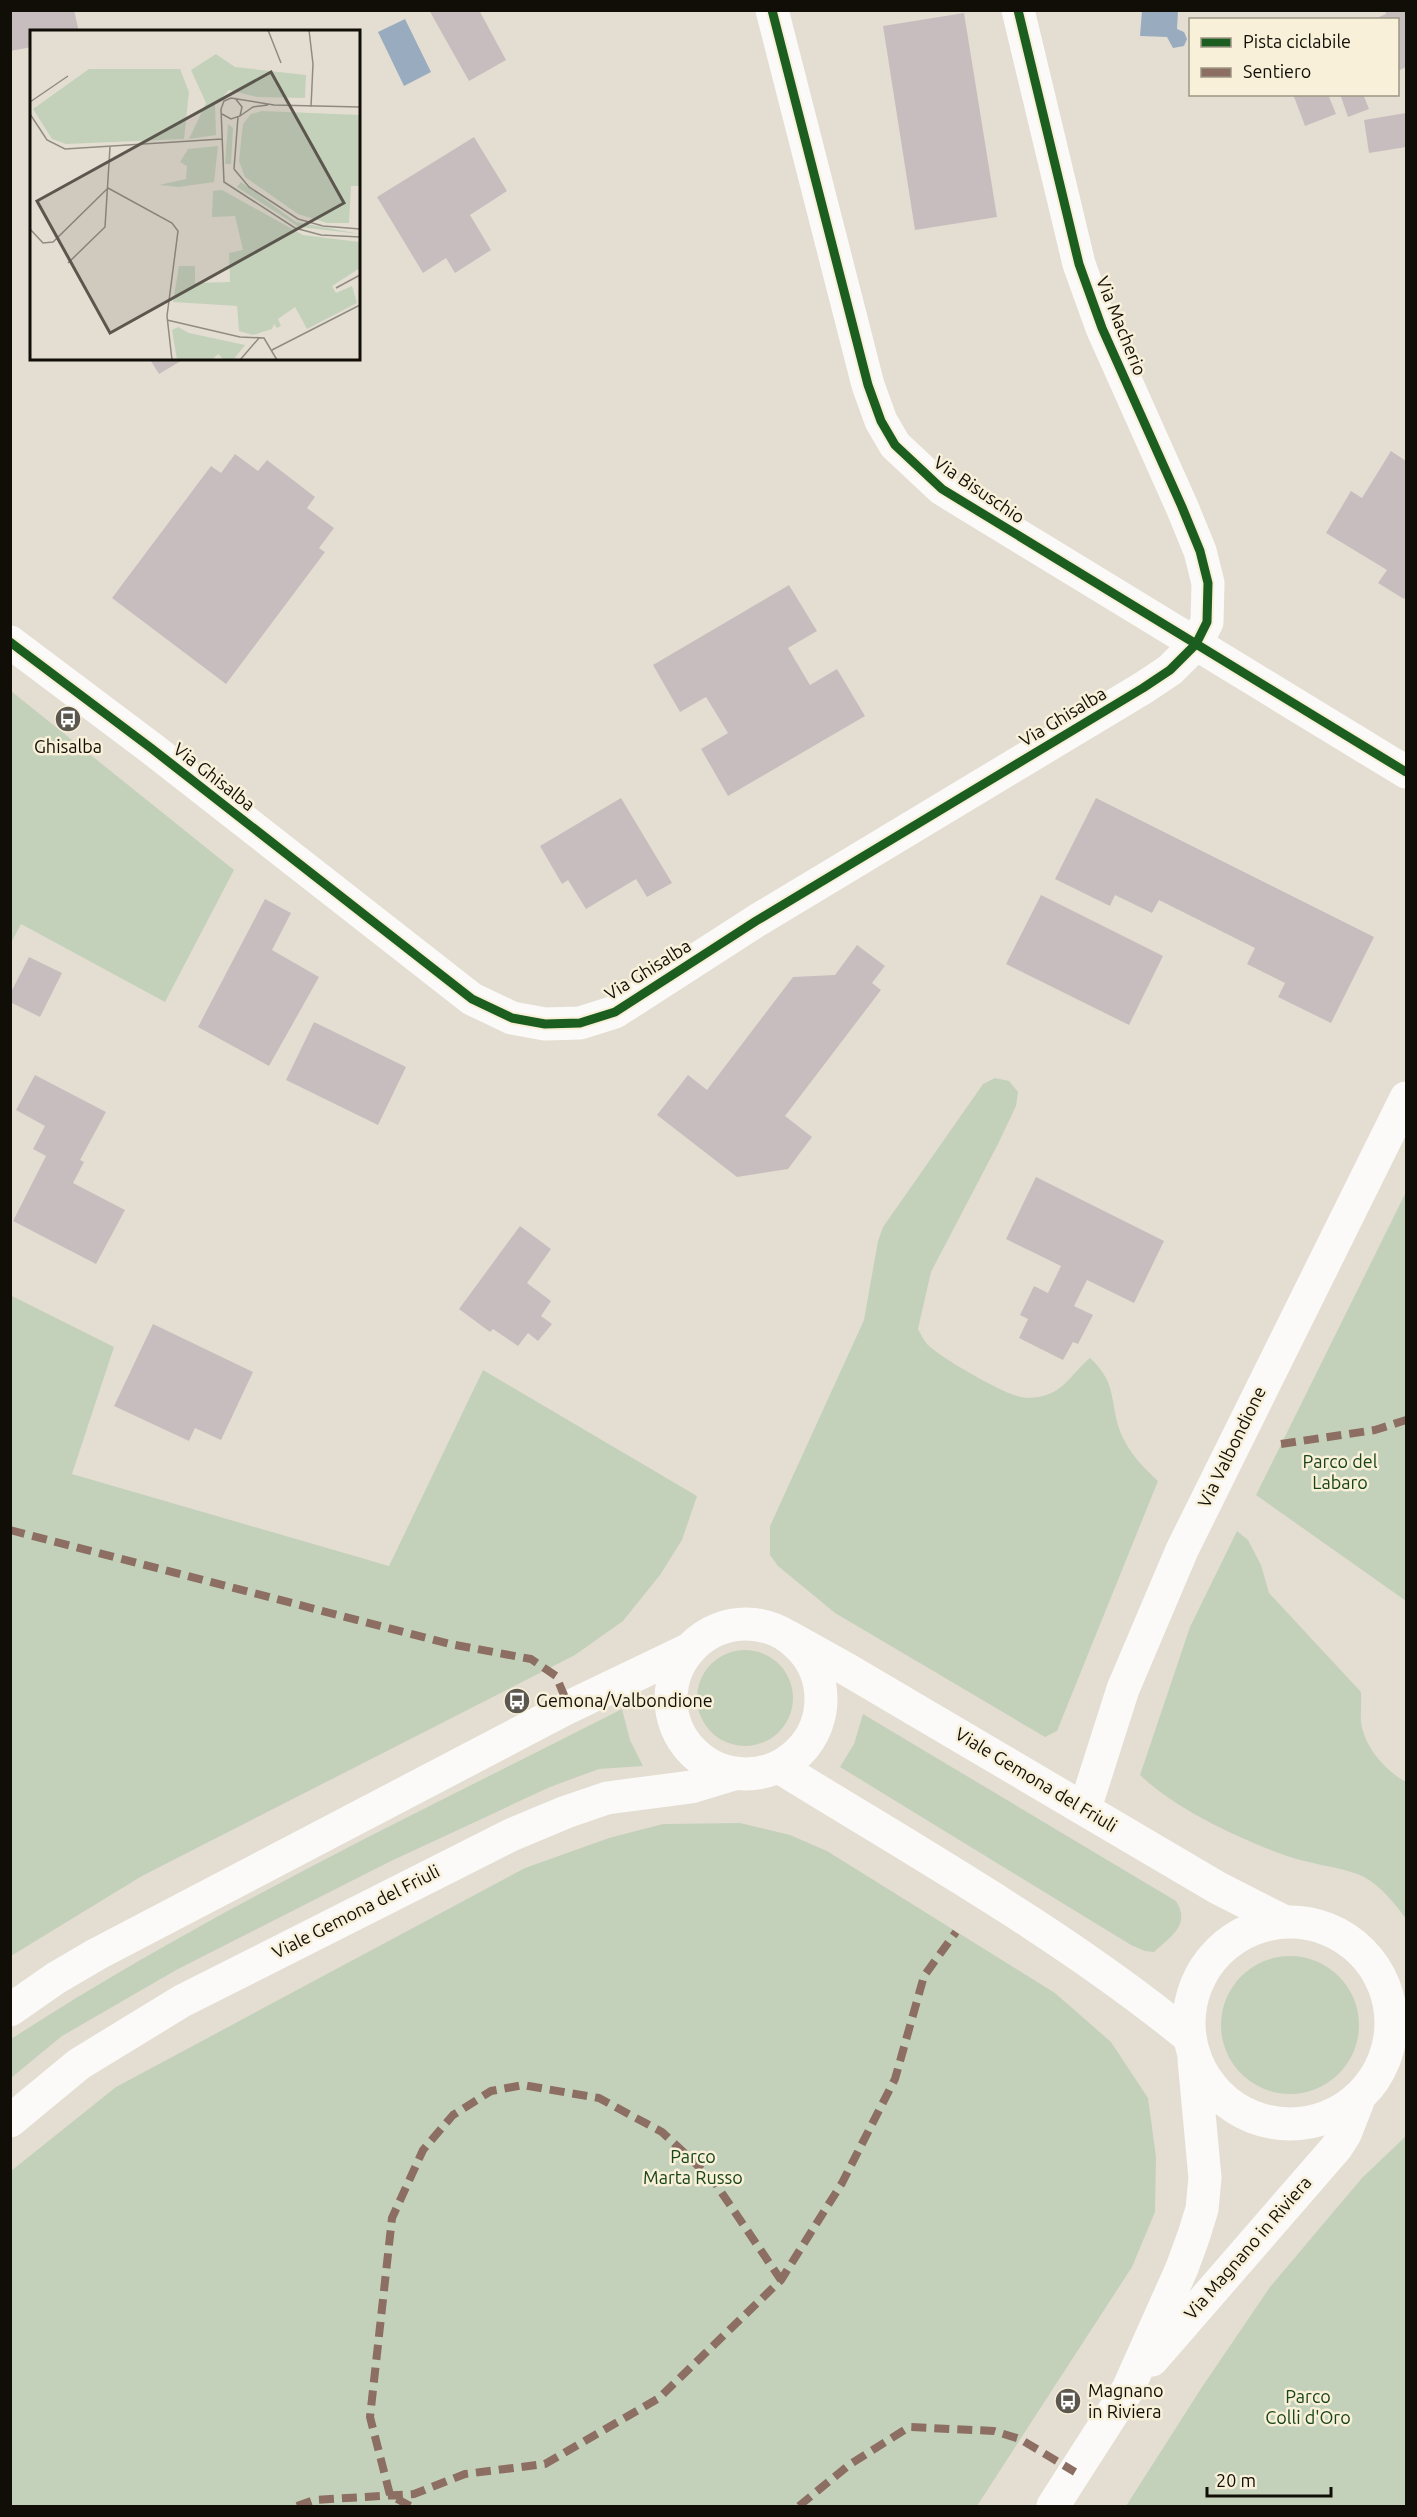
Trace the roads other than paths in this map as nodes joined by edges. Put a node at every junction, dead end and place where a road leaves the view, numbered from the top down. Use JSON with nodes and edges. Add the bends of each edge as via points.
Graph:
{"nodes":[{"id":1,"x":772,"y":10,"type":"edge"},
{"id":2,"x":1018,"y":10,"type":"edge"},
{"id":3,"x":10,"y":642,"type":"edge"},
{"id":4,"x":1196,"y":644,"type":"junction"},
{"id":5,"x":1407,"y":772,"type":"edge"},
{"id":6,"x":1407,"y":1098,"type":"edge"},
{"id":7,"x":787,"y":1636,"type":"junction"},
{"id":8,"x":690,"y":1649,"type":"junction"},
{"id":9,"x":779,"y":1767,"type":"junction"},
{"id":10,"x":734,"y":1774,"type":"junction"},
{"id":11,"x":1085,"y":1808,"type":"junction"},
{"id":12,"x":1285,"y":1922,"type":"junction"},
{"id":13,"x":10,"y":2010,"type":"edge"},
{"id":14,"x":1192,"y":2046,"type":"junction"},
{"id":15,"x":1359,"y":2101,"type":"junction"},
{"id":16,"x":10,"y":2121,"type":"edge"},
{"id":17,"x":1128,"y":2389,"type":"junction"},
{"id":18,"x":1053,"y":2506,"type":"edge"}],
"edges":[{"from":1,"to":4,"type":"street","name":"Via Bisuschio","via":[[868,385],[895,445],[951,495]]},
{"from":2,"to":4,"type":"street","name":"Via Macherio","via":[[1079,264],[1102,328],[1200,552],[1208,583],[1209,609],[1205,629]]},
{"from":3,"to":4,"type":"street","name":"Via Ghisalba","via":[[472,999],[512,1018],[556,1025],[590,1021],[615,1012],[756,921],[1143,688],[1170,670]]},
{"from":4,"to":5,"type":"street","name":"Via Bisuschio"},
{"from":6,"to":11,"type":"street","name":"Via Valbondione","via":[[1178,1559],[1123,1689]]},
{"from":7,"to":8,"type":"street","via":[[768,1627],[747,1624],[706,1635]]},
{"from":7,"to":9,"type":"street","via":[[806,1654],[818,1677],[821,1703],[815,1730],[801,1751]]},
{"from":7,"to":11,"type":"street","name":"Viale Gemona del Friuli"},
{"from":8,"to":10,"type":"street","via":[[675,1673],[671,1700],[675,1727],[689,1750],[705,1765]]},
{"from":8,"to":13,"type":"street","via":[[559,1713],[97,1954]]},
{"from":9,"to":10,"type":"street","via":[[757,1774]]},
{"from":9,"to":14,"type":"street","via":[[1100,1970]]},
{"from":10,"to":16,"type":"street","name":"Viale Gemona del Friuli","via":[[691,1787],[607,1798],[511,1835],[182,2001],[79,2064]]},
{"from":11,"to":12,"type":"street","name":"Viale Gemona del Friuli","via":[[1218,1888]]},
{"from":12,"to":14,"type":"street","via":[[1245,1933],[1216,1954],[1192,2000],[1188,2019]]},
{"from":12,"to":15,"type":"street","via":[[1320,1926],[1352,1943],[1383,1983],[1391,2017],[1386,2057],[1381,2072]]},
{"from":14,"to":15,"type":"street","via":[[1209,2080],[1223,2097],[1240,2111],[1259,2119],[1300,2124],[1336,2115]]},
{"from":14,"to":17,"type":"street","name":"Via Magnano in Riviera","via":[[1204,2168],[1202,2209],[1182,2268]]},
{"from":15,"to":17,"type":"street","name":"Via Magnano in Riviera","via":[[1336,2148]]},
{"from":17,"to":18,"type":"street","name":"Via Magnano in Riviera"}]}
